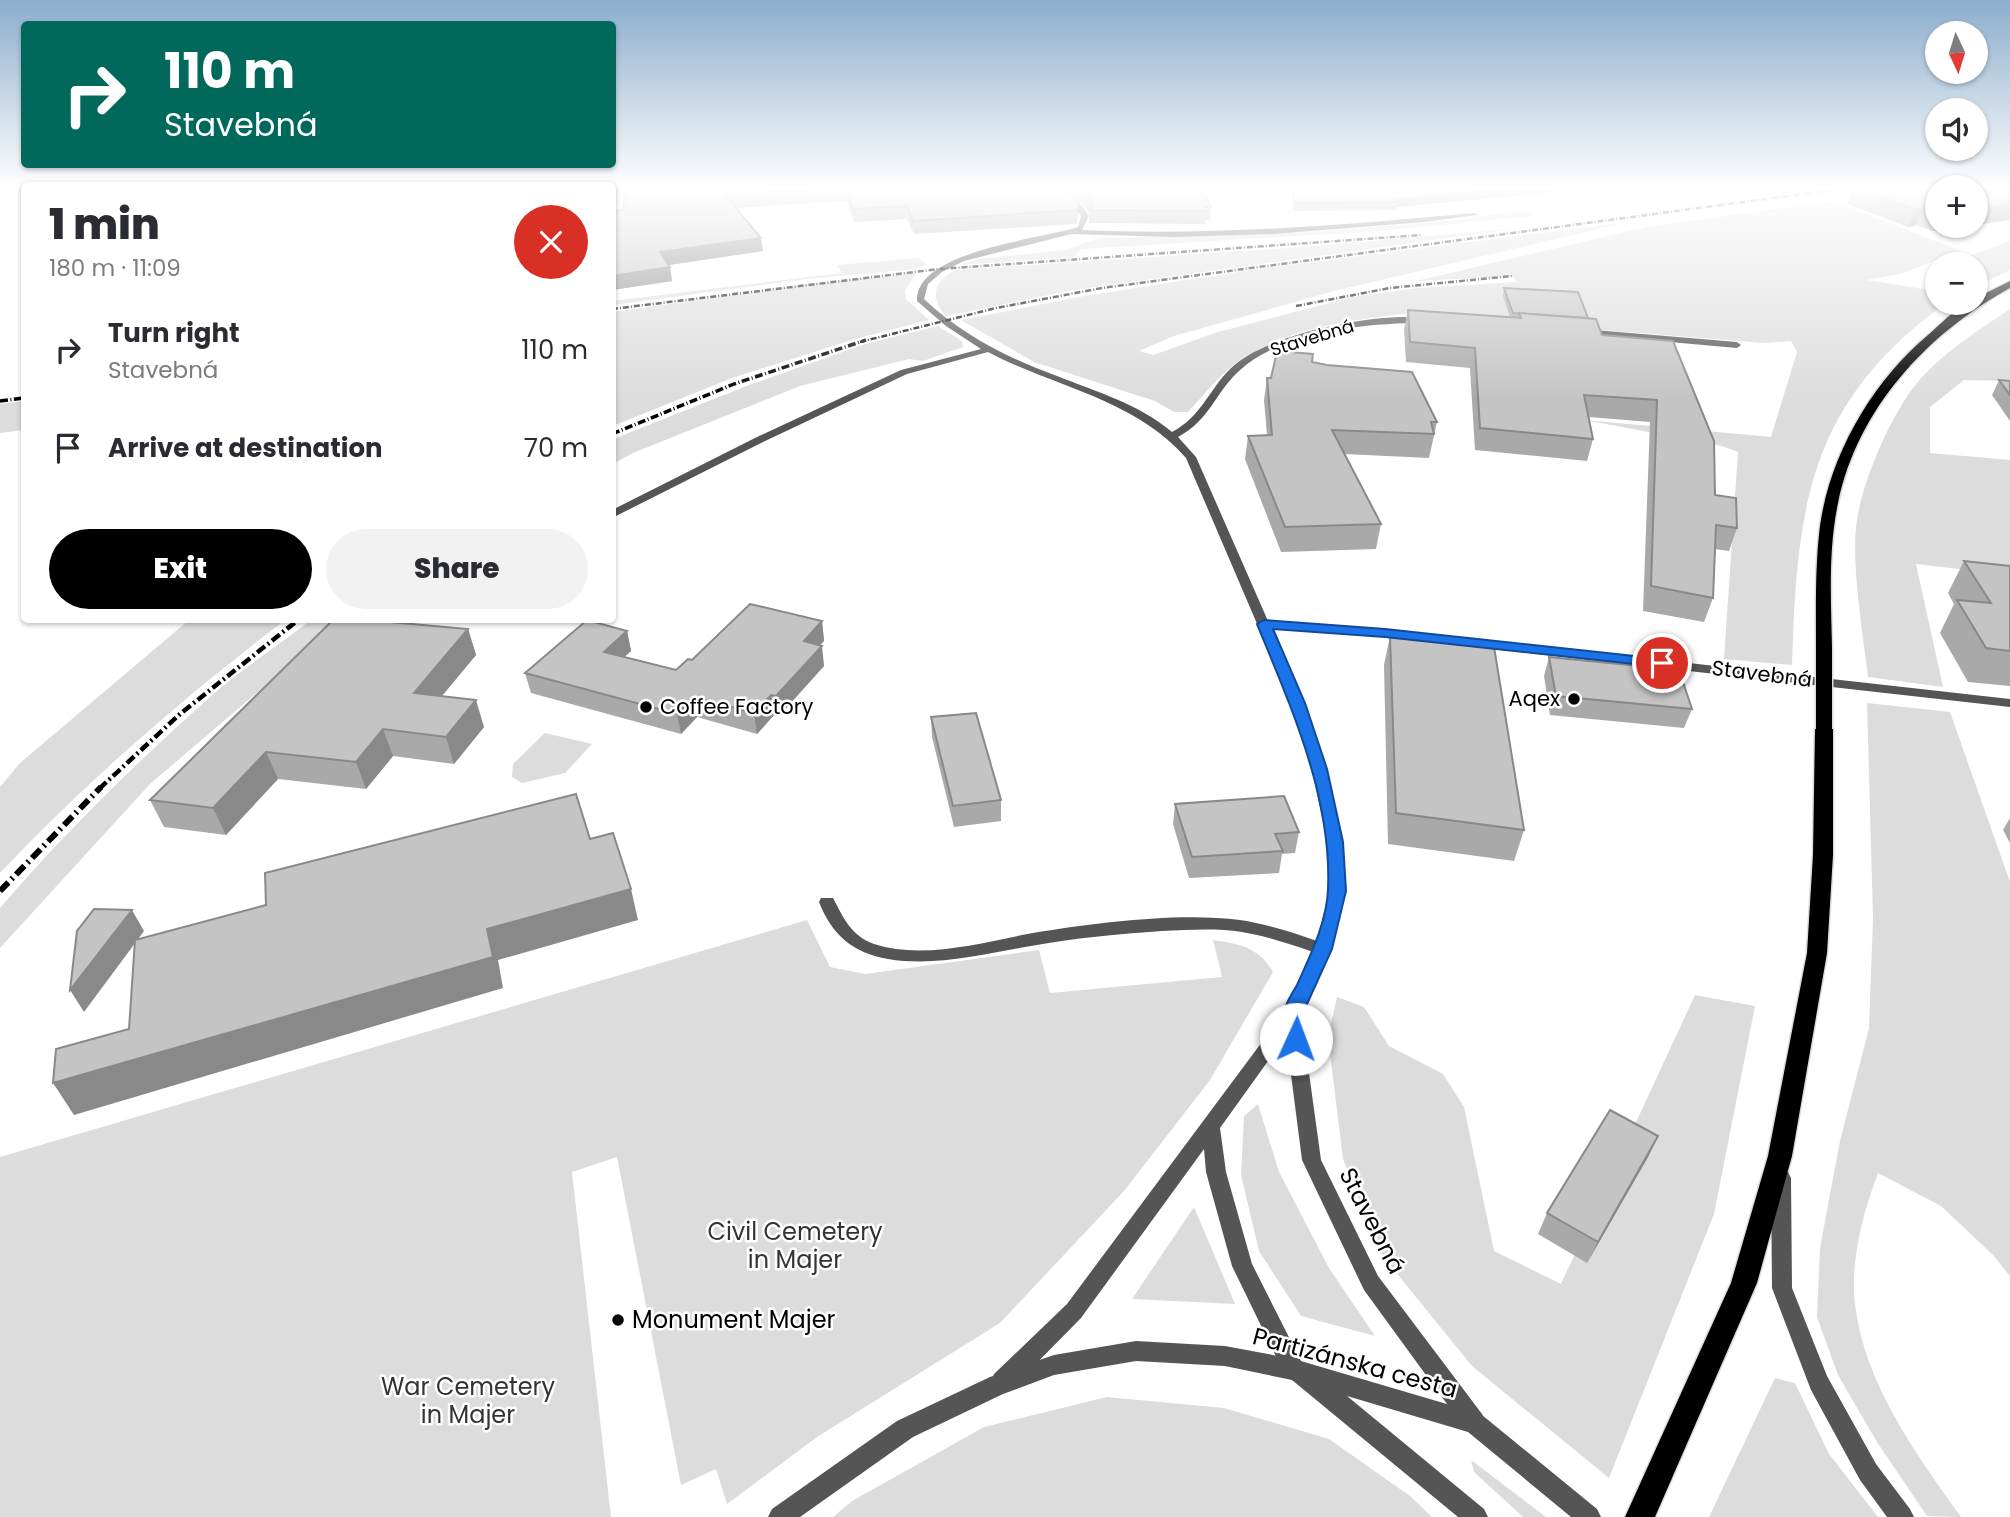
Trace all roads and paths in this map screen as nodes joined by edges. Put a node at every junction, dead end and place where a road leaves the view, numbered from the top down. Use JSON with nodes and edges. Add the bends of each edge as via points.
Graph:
{"nodes":[{"id":1,"x":961,"y":259,"type":"edge"},
{"id":2,"x":2008,"y":285,"type":"edge"},
{"id":3,"x":1438,"y":321,"type":"edge"},
{"id":4,"x":1567,"y":331,"type":"edge"},
{"id":5,"x":1737,"y":345,"type":"dead end"},
{"id":6,"x":990,"y":349,"type":"junction"},
{"id":7,"x":1174,"y":435,"type":"junction"},
{"id":8,"x":616,"y":513,"type":"edge"},
{"id":9,"x":1264,"y":624,"type":"junction"},
{"id":10,"x":2010,"y":703,"type":"edge"},
{"id":11,"x":827,"y":902,"type":"dead end"},
{"id":12,"x":1323,"y":949,"type":"junction"},
{"id":13,"x":1292,"y":1015,"type":"junction"},
{"id":14,"x":1211,"y":1129,"type":"junction"},
{"id":15,"x":1780,"y":1156,"type":"junction"},
{"id":16,"x":1294,"y":1370,"type":"junction"},
{"id":17,"x":998,"y":1385,"type":"junction"},
{"id":18,"x":1474,"y":1423,"type":"junction"},
{"id":19,"x":780,"y":1517,"type":"edge"},
{"id":20,"x":1476,"y":1517,"type":"edge"},
{"id":21,"x":1589,"y":1517,"type":"edge"},
{"id":22,"x":1640,"y":1517,"type":"edge"},
{"id":23,"x":1902,"y":1517,"type":"edge"}],
"edges":[{"from":1,"to":6,"type":"street","via":[[939,269],[924,283],[920,299],[934,315]]},
{"from":2,"to":15,"type":"main road","bridge":true,"via":[[1912,354],[1861,426],[1836,486],[1824,570],[1823,855],[1817,953]]},
{"from":3,"to":7,"type":"street","name":"Stavebná","via":[[1394,319],[1357,324],[1273,347],[1243,362],[1196,422]]},
{"from":4,"to":5,"type":"street"},
{"from":6,"to":7,"type":"street","via":[[1016,364],[1123,404]]},
{"from":6,"to":8,"type":"street","via":[[904,372]]},
{"from":7,"to":9,"type":"street","via":[[1205,485]]},
{"from":9,"to":10,"type":"street","name":"Stavebná","via":[[1385,633]]},
{"from":9,"to":12,"type":"street","via":[[1319,769],[1335,842],[1337,891]]},
{"from":11,"to":12,"type":"street","via":[[845,935],[868,948],[893,954],[1215,924],[1270,931]]},
{"from":12,"to":13,"type":"street"},
{"from":13,"to":14,"type":"street"},
{"from":13,"to":18,"type":"street","name":"Stavebná","via":[[1312,1160],[1371,1283]]},
{"from":14,"to":16,"type":"street","via":[[1216,1172],[1242,1266]]},
{"from":14,"to":17,"type":"street","via":[[1074,1311]]},
{"from":15,"to":22,"type":"main road","via":[[1744,1283]]},
{"from":15,"to":23,"type":"street","via":[[1782,1288],[1819,1382],[1868,1472]]},
{"from":16,"to":17,"type":"street","name":"Partizánska cesta","via":[[1225,1356],[1136,1351],[1054,1366]]},
{"from":16,"to":18,"type":"street","name":"Partizánska cesta"},
{"from":16,"to":20,"type":"street"},
{"from":17,"to":19,"type":"street","name":"Partizánska cesta","via":[[905,1429]]},
{"from":18,"to":21,"type":"street","name":"Partizánska cesta"}]}
